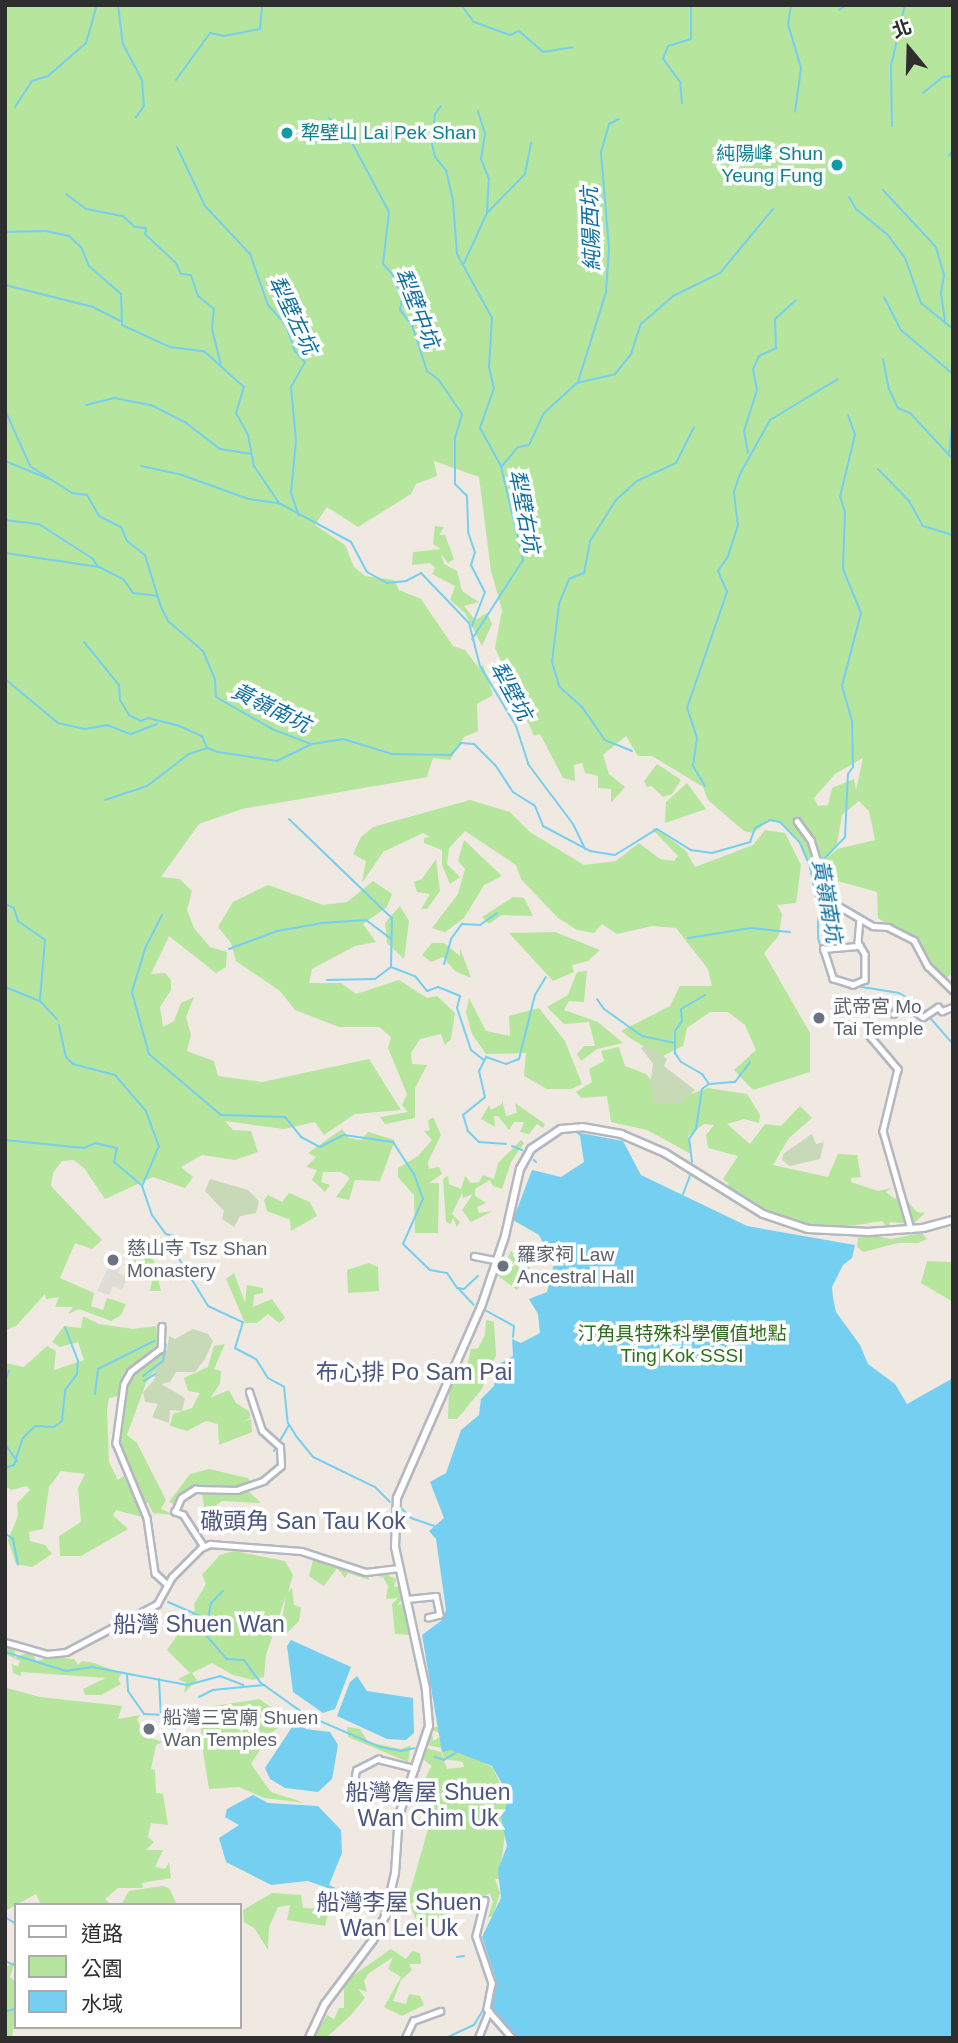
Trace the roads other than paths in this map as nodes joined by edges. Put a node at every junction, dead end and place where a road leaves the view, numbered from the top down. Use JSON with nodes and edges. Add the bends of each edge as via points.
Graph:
{"nodes":[{"id":1,"x":797,"y":821,"type":"dead end"},
{"id":2,"x":860,"y":919,"type":"junction"},
{"id":3,"x":860,"y":946,"type":"junction"},
{"id":4,"x":953,"y":990,"type":"edge"},
{"id":5,"x":953,"y":1007,"type":"edge"},
{"id":6,"x":893,"y":1014,"type":"dead end"},
{"id":7,"x":869,"y":1035,"type":"dead end"},
{"id":8,"x":953,"y":1220,"type":"edge"},
{"id":9,"x":911,"y":1229,"type":"junction"},
{"id":10,"x":474,"y":1256,"type":"dead end"},
{"id":11,"x":501,"y":1260,"type":"junction"},
{"id":12,"x":162,"y":1326,"type":"dead end"},
{"id":13,"x":249,"y":1392,"type":"dead end"},
{"id":14,"x":204,"y":1546,"type":"junction"},
{"id":15,"x":399,"y":1568,"type":"junction"},
{"id":16,"x":167,"y":1584,"type":"junction"},
{"id":17,"x":407,"y":1599,"type":"junction"},
{"id":18,"x":428,"y":1618,"type":"dead end"},
{"id":19,"x":5,"y":1642,"type":"edge"},
{"id":20,"x":415,"y":1768,"type":"junction"},
{"id":21,"x":352,"y":1793,"type":"dead end"},
{"id":22,"x":485,"y":1900,"type":"dead end"},
{"id":23,"x":488,"y":2008,"type":"junction"},
{"id":24,"x":440,"y":2011,"type":"dead end"},
{"id":25,"x":309,"y":2038,"type":"edge"},
{"id":26,"x":405,"y":2038,"type":"edge"},
{"id":27,"x":478,"y":2038,"type":"edge"},
{"id":28,"x":512,"y":2038,"type":"edge"}],
"edges":[{"from":1,"to":2,"type":"street","via":[[811,840],[830,901]]},
{"from":2,"to":3,"type":"street"},
{"from":2,"to":4,"type":"street","via":[[914,940],[928,966]]},
{"from":3,"to":3,"type":"street","via":[[823,949],[833,979],[853,985],[864,980],[866,954]]},
{"from":5,"to":6,"type":"street","via":[[942,1011],[938,1007],[923,1017],[901,1006]]},
{"from":7,"to":9,"type":"street","via":[[898,1069],[883,1131]]},
{"from":8,"to":9,"type":"main road"},
{"from":9,"to":11,"type":"main road","via":[[841,1232],[785,1222],[747,1205],[653,1147],[605,1131],[569,1128],[543,1137],[526,1156]]},
{"from":10,"to":11,"type":"street"},
{"from":11,"to":15,"type":"main road","via":[[400,1488],[394,1533]]},
{"from":12,"to":16,"type":"street","via":[[161,1349],[131,1372],[124,1384],[116,1443],[147,1518],[155,1573]]},
{"from":13,"to":14,"type":"street","via":[[262,1431],[278,1444],[281,1466],[265,1480],[237,1490],[190,1490],[176,1504],[175,1512],[183,1515]]},
{"from":14,"to":15,"type":"street","via":[[301,1551],[366,1572]]},
{"from":14,"to":16,"type":"street"},
{"from":15,"to":17,"type":"main road"},
{"from":16,"to":19,"type":"street","via":[[157,1604],[66,1652],[47,1654]]},
{"from":17,"to":18,"type":"street","via":[[436,1596],[440,1615]]},
{"from":17,"to":20,"type":"main road","via":[[429,1709],[425,1742]]},
{"from":20,"to":21,"type":"street","via":[[380,1758],[354,1773]]},
{"from":20,"to":25,"type":"main road","via":[[398,1815],[395,1872],[384,1916],[369,1946],[325,2004]]},
{"from":22,"to":23,"type":"street","via":[[476,1936],[492,1983]]},
{"from":23,"to":27,"type":"street"},
{"from":23,"to":28,"type":"street"},
{"from":24,"to":26,"type":"street","via":[[414,2021]]}]}
